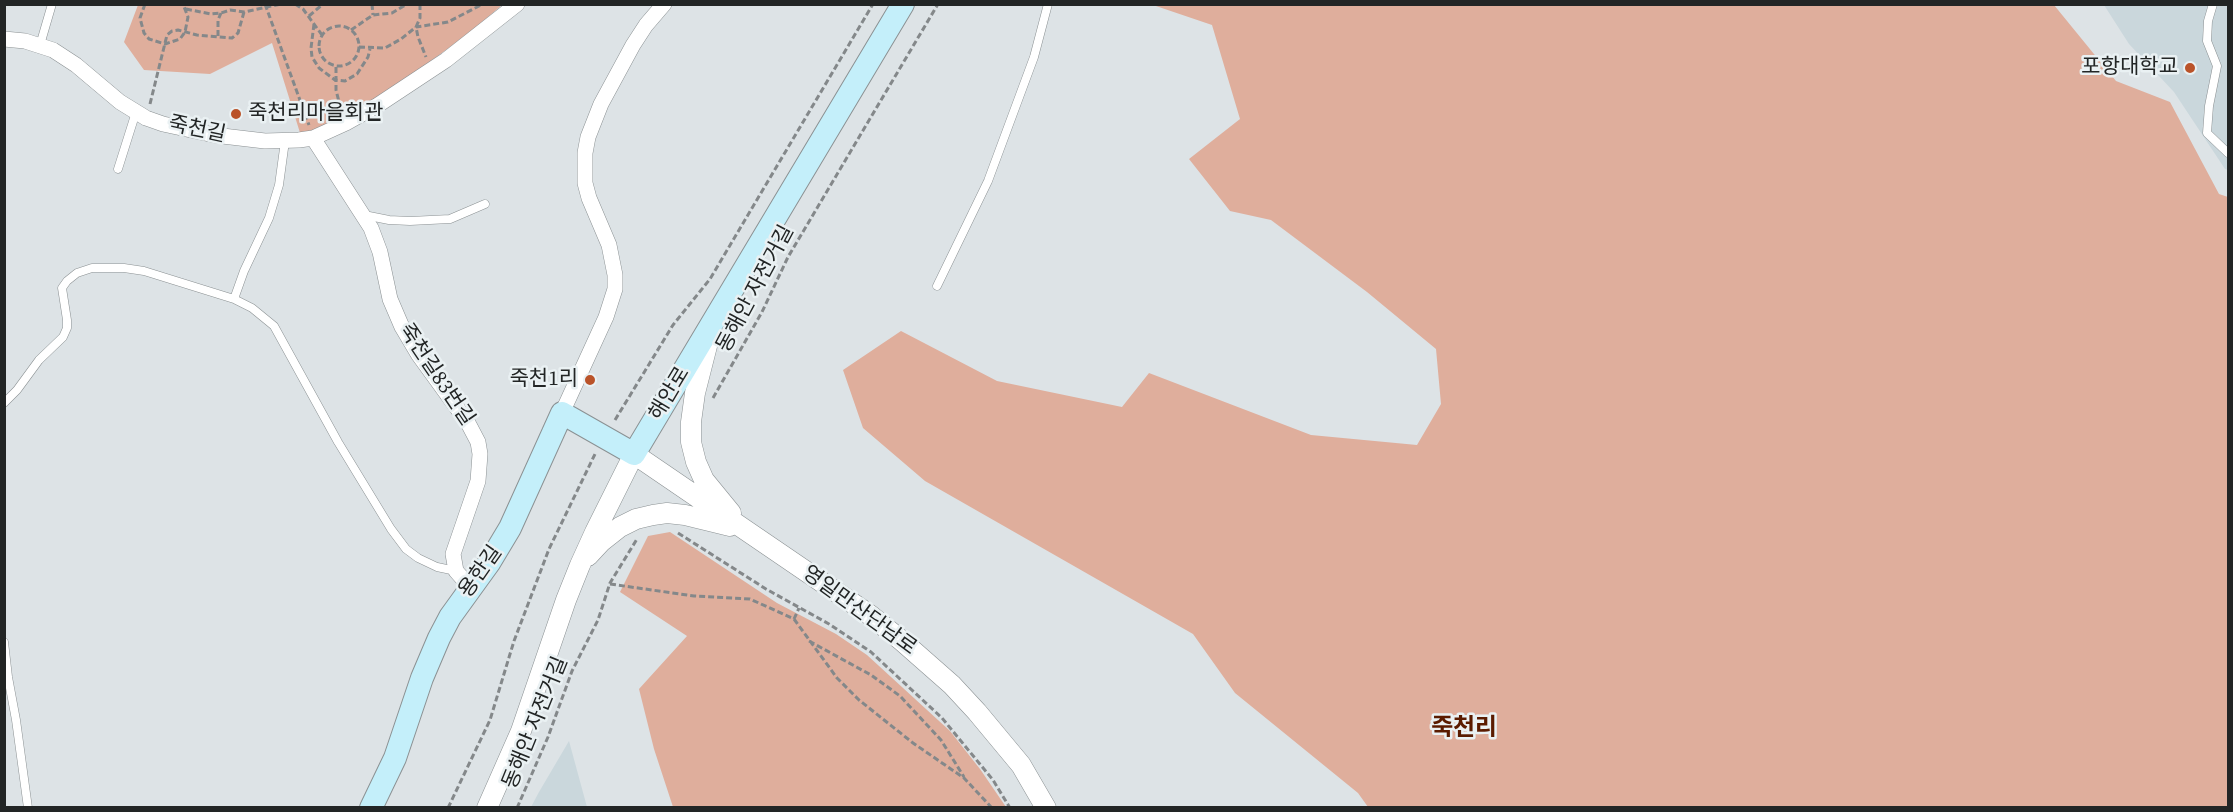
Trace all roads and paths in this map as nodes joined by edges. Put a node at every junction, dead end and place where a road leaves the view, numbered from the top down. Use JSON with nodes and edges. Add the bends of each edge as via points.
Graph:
{"nodes":[{"id":1,"x":52,"y":4,"type":"edge"},
{"id":2,"x":145,"y":4,"type":"edge"},
{"id":3,"x":183,"y":4,"type":"edge"},
{"id":4,"x":281,"y":4,"type":"edge"},
{"id":5,"x":296,"y":4,"type":"edge"},
{"id":6,"x":323,"y":4,"type":"edge"},
{"id":7,"x":372,"y":4,"type":"edge"},
{"id":8,"x":407,"y":4,"type":"edge"},
{"id":9,"x":420,"y":4,"type":"edge"},
{"id":10,"x":483,"y":4,"type":"edge"},
{"id":11,"x":517,"y":4,"type":"edge"},
{"id":12,"x":664,"y":4,"type":"edge"},
{"id":13,"x":903,"y":4,"type":"edge"},
{"id":14,"x":938,"y":4,"type":"edge"},
{"id":15,"x":1048,"y":4,"type":"edge"},
{"id":16,"x":2213,"y":4,"type":"edge"},
{"id":17,"x":266,"y":6,"type":"edge"},
{"id":18,"x":186,"y":9,"type":"junction"},
{"id":19,"x":244,"y":12,"type":"junction"},
{"id":20,"x":221,"y":13,"type":"junction"},
{"id":21,"x":373,"y":15,"type":"junction"},
{"id":22,"x":309,"y":16,"type":"junction"},
{"id":23,"x":314,"y":24,"type":"junction"},
{"id":24,"x":416,"y":27,"type":"junction"},
{"id":25,"x":351,"y":30,"type":"junction"},
{"id":26,"x":185,"y":32,"type":"junction"},
{"id":27,"x":321,"y":35,"type":"junction"},
{"id":28,"x":218,"y":36,"type":"junction"},
{"id":29,"x":4,"y":39,"type":"edge"},
{"id":30,"x":165,"y":44,"type":"junction"},
{"id":31,"x":40,"y":45,"type":"junction"},
{"id":32,"x":359,"y":47,"type":"junction"},
{"id":33,"x":370,"y":49,"type":"junction"},
{"id":34,"x":336,"y":67,"type":"junction"},
{"id":35,"x":432,"y":70,"type":"junction"},
{"id":36,"x":335,"y":80,"type":"junction"},
{"id":37,"x":141,"y":115,"type":"junction"},
{"id":38,"x":346,"y":123,"type":"junction"},
{"id":39,"x":313,"y":138,"type":"junction"},
{"id":40,"x":285,"y":141,"type":"junction"},
{"id":41,"x":2229,"y":153,"type":"edge"},
{"id":42,"x":118,"y":169,"type":"dead end"},
{"id":43,"x":485,"y":204,"type":"dead end"},
{"id":44,"x":364,"y":214,"type":"junction"},
{"id":45,"x":937,"y":286,"type":"dead end"},
{"id":46,"x":234,"y":299,"type":"junction"},
{"id":47,"x":715,"y":319,"type":"junction"},
{"id":48,"x":4,"y":403,"type":"edge"},
{"id":49,"x":710,"y":404,"type":"dead end"},
{"id":50,"x":562,"y":413,"type":"junction"},
{"id":51,"x":634,"y":454,"type":"junction"},
{"id":52,"x":653,"y":520,"type":"junction"},
{"id":53,"x":746,"y":531,"type":"junction"},
{"id":54,"x":639,"y":535,"type":"dead end"},
{"id":55,"x":580,"y":565,"type":"junction"},
{"id":56,"x":463,"y":579,"type":"junction"},
{"id":57,"x":610,"y":584,"type":"junction"},
{"id":58,"x":799,"y":608,"type":"junction"},
{"id":59,"x":794,"y":620,"type":"junction"},
{"id":60,"x":808,"y":640,"type":"junction"},
{"id":61,"x":4,"y":642,"type":"edge"},
{"id":62,"x":964,"y":778,"type":"junction"},
{"id":63,"x":28,"y":807,"type":"edge"},
{"id":64,"x":371,"y":807,"type":"edge"},
{"id":65,"x":487,"y":807,"type":"edge"},
{"id":66,"x":517,"y":807,"type":"edge"},
{"id":67,"x":992,"y":807,"type":"edge"},
{"id":68,"x":1010,"y":807,"type":"edge"},
{"id":69,"x":1046,"y":807,"type":"edge"}],
"edges":[{"from":1,"to":31,"type":"lane"},
{"from":2,"to":30,"type":"path","via":[[140,18],[144,33]]},
{"from":3,"to":18,"type":"path"},
{"from":4,"to":17,"type":"path"},
{"from":5,"to":22,"type":"path"},
{"from":6,"to":22,"type":"path"},
{"from":7,"to":21,"type":"path"},
{"from":8,"to":21,"type":"path","via":[[392,13]]},
{"from":9,"to":24,"type":"path"},
{"from":10,"to":24,"type":"path","via":[[448,22]]},
{"from":11,"to":35,"type":"street","name":"죽천길"},
{"from":12,"to":50,"type":"street","via":[[633,45],[588,137],[585,183],[609,245],[615,289]]},
{"from":13,"to":47,"type":"main road","name":"해안로"},
{"from":14,"to":49,"type":"path","name":"동해안 자전거길","via":[[788,256],[762,312]]},
{"from":15,"to":45,"type":"lane","via":[[1034,57],[988,181]]},
{"from":16,"to":41,"type":"lane","via":[[2207,41],[2217,66],[2207,133]]},
{"from":17,"to":19,"type":"path"},
{"from":17,"to":39,"type":"path"},
{"from":18,"to":20,"type":"path"},
{"from":18,"to":26,"type":"path"},
{"from":19,"to":20,"type":"path"},
{"from":19,"to":28,"type":"path","via":[[238,33],[232,38]]},
{"from":20,"to":28,"type":"path"},
{"from":21,"to":25,"type":"path"},
{"from":22,"to":23,"type":"path"},
{"from":23,"to":27,"type":"path"},
{"from":23,"to":36,"type":"path","via":[[312,57],[319,69]]},
{"from":24,"to":33,"type":"path","via":[[385,48]]},
{"from":24,"to":35,"type":"path"},
{"from":25,"to":27,"type":"path","via":[[338,26]]},
{"from":25,"to":32,"type":"path"},
{"from":26,"to":28,"type":"path"},
{"from":26,"to":30,"type":"path","via":[[180,39]]},
{"from":26,"to":30,"type":"path","via":[[172,31]]},
{"from":27,"to":34,"type":"path","via":[[320,55]]},
{"from":29,"to":31,"type":"street","name":"죽천길"},
{"from":30,"to":37,"type":"path"},
{"from":31,"to":37,"type":"street","name":"죽천길","via":[[65,56]]},
{"from":32,"to":33,"type":"path"},
{"from":32,"to":34,"type":"path","via":[[350,64]]},
{"from":33,"to":36,"type":"path","via":[[357,74],[345,81]]},
{"from":34,"to":36,"type":"path"},
{"from":35,"to":38,"type":"street","name":"죽천길"},
{"from":36,"to":38,"type":"path"},
{"from":37,"to":40,"type":"street","name":"죽천길","via":[[214,135]]},
{"from":37,"to":42,"type":"lane"},
{"from":38,"to":39,"type":"street","name":"죽천길"},
{"from":39,"to":40,"type":"street","name":"죽천길"},
{"from":39,"to":44,"type":"street","name":"죽천길83번길"},
{"from":40,"to":46,"type":"lane","via":[[274,203]]},
{"from":43,"to":44,"type":"lane","via":[[450,219],[389,220]]},
{"from":44,"to":56,"type":"street","name":"죽천길83번길","via":[[380,252],[394,312],[478,442],[478,481],[453,554]]},
{"from":46,"to":48,"type":"lane","via":[[134,269],[105,267],[77,273],[63,288],[67,328],[63,337]]},
{"from":46,"to":56,"type":"lane","via":[[273,326],[338,442],[406,549]]},
{"from":47,"to":51,"type":"main road","name":"해안로"},
{"from":47,"to":53,"type":"street","via":[[694,393],[691,442],[704,480]]},
{"from":50,"to":51,"type":"main road"},
{"from":50,"to":56,"type":"main road","name":"용한길","via":[[510,528],[489,563]]},
{"from":51,"to":53,"type":"street","name":"영일만산단남로"},
{"from":51,"to":55,"type":"street","name":"해안로"},
{"from":52,"to":53,"type":"street","via":[[668,513],[685,515]]},
{"from":52,"to":55,"type":"street","via":[[636,519],[620,527]]},
{"from":52,"to":58,"type":"path"},
{"from":53,"to":69,"type":"street","name":"영일만산단남로","via":[[870,615],[936,670],[1014,757]]},
{"from":54,"to":57,"type":"path","name":"동해안 자전거길"},
{"from":55,"to":65,"type":"street","name":"해안로","via":[[520,731]]},
{"from":56,"to":64,"type":"main road","name":"용한길","via":[[422,678],[395,758]]},
{"from":57,"to":59,"type":"path","via":[[750,599]]},
{"from":57,"to":66,"type":"path","name":"동해안 자전거길"},
{"from":58,"to":59,"type":"path"},
{"from":58,"to":68,"type":"path","via":[[871,652],[935,711],[968,747]]},
{"from":59,"to":60,"type":"path"},
{"from":60,"to":62,"type":"path","via":[[859,700]]},
{"from":60,"to":62,"type":"path","via":[[900,696],[941,741]]},
{"from":61,"to":63,"type":"lane"},
{"from":62,"to":67,"type":"path"}]}
